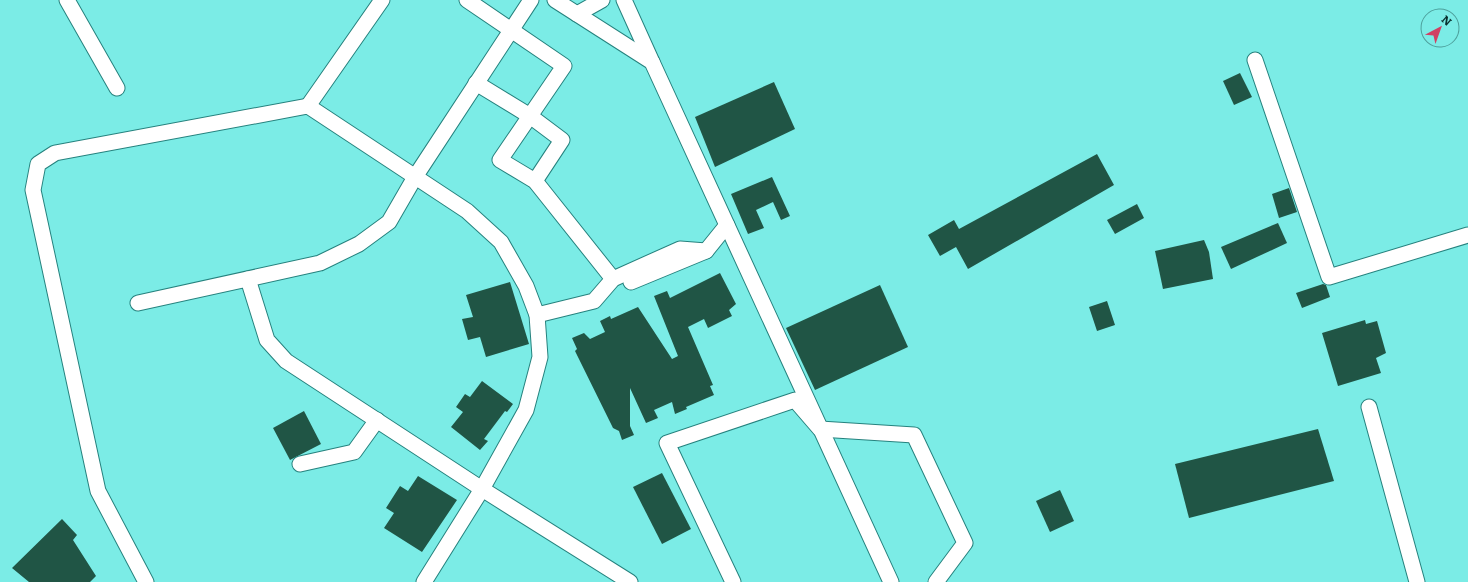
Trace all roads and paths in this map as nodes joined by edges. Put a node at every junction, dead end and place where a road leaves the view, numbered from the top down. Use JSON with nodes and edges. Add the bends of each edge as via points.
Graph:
{"nodes":[{"id":1,"x":67,"y":0,"type":"edge"},
{"id":2,"x":382,"y":0,"type":"edge"},
{"id":3,"x":467,"y":0,"type":"edge"},
{"id":4,"x":531,"y":0,"type":"edge"},
{"id":5,"x":555,"y":0,"type":"edge"},
{"id":6,"x":602,"y":0,"type":"edge"},
{"id":7,"x":624,"y":0,"type":"edge"},
{"id":8,"x":577,"y":14,"type":"junction"},
{"id":9,"x":511,"y":29,"type":"junction"},
{"id":10,"x":1255,"y":60,"type":"dead end"},
{"id":11,"x":652,"y":62,"type":"junction"},
{"id":12,"x":476,"y":83,"type":"junction"},
{"id":13,"x":118,"y":88,"type":"dead end"},
{"id":14,"x":308,"y":106,"type":"junction"},
{"id":15,"x":530,"y":116,"type":"junction"},
{"id":16,"x":415,"y":177,"type":"junction"},
{"id":17,"x":535,"y":181,"type":"junction"},
{"id":18,"x":727,"y":225,"type":"junction"},
{"id":19,"x":1468,"y":235,"type":"edge"},
{"id":20,"x":706,"y":251,"type":"junction"},
{"id":21,"x":248,"y":279,"type":"junction"},
{"id":22,"x":613,"y":279,"type":"junction"},
{"id":23,"x":594,"y":301,"type":"junction"},
{"id":24,"x":138,"y":303,"type":"dead end"},
{"id":25,"x":537,"y":315,"type":"junction"},
{"id":26,"x":1369,"y":407,"type":"dead end"},
{"id":27,"x":377,"y":420,"type":"junction"},
{"id":28,"x":820,"y":429,"type":"junction"},
{"id":29,"x":300,"y":464,"type":"dead end"},
{"id":30,"x":482,"y":489,"type":"junction"},
{"id":31,"x":146,"y":582,"type":"edge"},
{"id":32,"x":424,"y":582,"type":"edge"},
{"id":33,"x":630,"y":582,"type":"edge"},
{"id":34,"x":732,"y":582,"type":"edge"},
{"id":35,"x":891,"y":582,"type":"edge"},
{"id":36,"x":936,"y":582,"type":"edge"},
{"id":37,"x":1417,"y":582,"type":"edge"}],
"edges":[{"from":1,"to":13,"type":"street"},
{"from":2,"to":14,"type":"street"},
{"from":3,"to":9,"type":"street"},
{"from":4,"to":9,"type":"street"},
{"from":5,"to":8,"type":"street"},
{"from":6,"to":8,"type":"street"},
{"from":7,"to":11,"type":"street"},
{"from":8,"to":11,"type":"street"},
{"from":9,"to":12,"type":"street"},
{"from":9,"to":15,"type":"street","via":[[564,66]]},
{"from":10,"to":19,"type":"street","via":[[1329,277]]},
{"from":11,"to":18,"type":"street"},
{"from":12,"to":15,"type":"street"},
{"from":12,"to":16,"type":"street"},
{"from":14,"to":16,"type":"street"},
{"from":14,"to":31,"type":"street","via":[[54,153],[38,164],[34,190],[98,491]]},
{"from":15,"to":17,"type":"street","via":[[562,140]]},
{"from":15,"to":17,"type":"street","via":[[500,160]]},
{"from":16,"to":21,"type":"street","via":[[388,222],[359,244],[320,264]]},
{"from":16,"to":25,"type":"street","via":[[467,211],[501,242],[526,286]]},
{"from":17,"to":22,"type":"street"},
{"from":18,"to":20,"type":"street"},
{"from":18,"to":28,"type":"street"},
{"from":20,"to":22,"type":"street","via":[[680,249]]},
{"from":20,"to":23,"type":"street","via":[[621,286]]},
{"from":21,"to":24,"type":"street"},
{"from":21,"to":27,"type":"street","via":[[267,340],[281,356]]},
{"from":22,"to":23,"type":"street"},
{"from":23,"to":25,"type":"street"},
{"from":25,"to":30,"type":"street","via":[[540,357],[526,410]]},
{"from":26,"to":37,"type":"street"},
{"from":27,"to":29,"type":"street","via":[[354,452]]},
{"from":27,"to":30,"type":"street"},
{"from":28,"to":34,"type":"street","via":[[796,400],[667,443]]},
{"from":28,"to":35,"type":"street"},
{"from":28,"to":36,"type":"street","via":[[914,435],[965,543]]},
{"from":30,"to":32,"type":"street"},
{"from":30,"to":33,"type":"street"}]}
